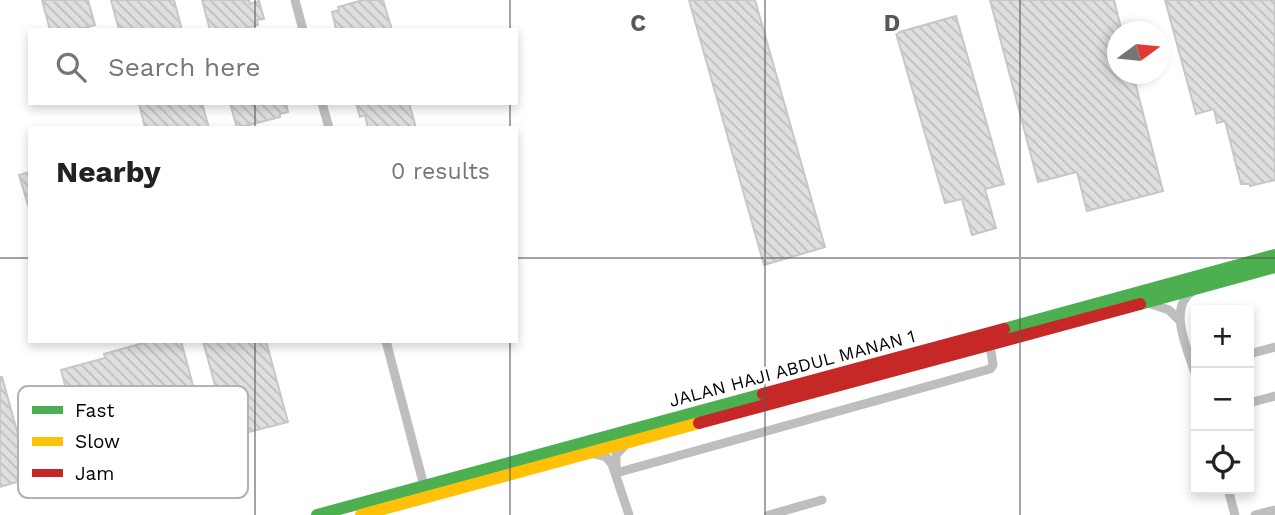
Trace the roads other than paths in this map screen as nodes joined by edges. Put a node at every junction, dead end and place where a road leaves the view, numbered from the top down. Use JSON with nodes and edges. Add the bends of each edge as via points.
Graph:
{"nodes":[{"id":1,"x":295,"y":0,"type":"edge"},
{"id":2,"x":302,"y":28,"type":"edge"},
{"id":3,"x":323,"y":105,"type":"edge"},
{"id":4,"x":329,"y":126,"type":"edge"},
{"id":5,"x":1275,"y":255,"type":"edge"},
{"id":6,"x":1275,"y":267,"type":"edge"},
{"id":7,"x":1200,"y":288,"type":"junction"},
{"id":8,"x":1143,"y":303,"type":"junction"},
{"id":9,"x":1181,"y":323,"type":"junction"},
{"id":10,"x":387,"y":343,"type":"edge"},
{"id":11,"x":1275,"y":347,"type":"edge"},
{"id":12,"x":991,"y":351,"type":"junction"},
{"id":13,"x":1254,"y":353,"type":"edge"},
{"id":14,"x":1194,"y":368,"type":"edge"},
{"id":15,"x":1275,"y":396,"type":"edge"},
{"id":16,"x":1254,"y":402,"type":"edge"},
{"id":17,"x":628,"y":442,"type":"junction"},
{"id":18,"x":588,"y":453,"type":"junction"},
{"id":19,"x":616,"y":473,"type":"junction"},
{"id":20,"x":424,"y":486,"type":"junction"},
{"id":21,"x":1229,"y":494,"type":"edge"},
{"id":22,"x":822,"y":500,"type":"dead end"},
{"id":23,"x":1275,"y":510,"type":"edge"},
{"id":24,"x":317,"y":515,"type":"edge"},
{"id":25,"x":361,"y":515,"type":"edge"},
{"id":26,"x":629,"y":515,"type":"edge"},
{"id":27,"x":769,"y":515,"type":"edge"},
{"id":28,"x":1235,"y":515,"type":"edge"},
{"id":29,"x":1255,"y":515,"type":"edge"}],
"edges":[{"from":1,"to":2,"type":"street"},
{"from":3,"to":4,"type":"street"},
{"from":5,"to":20,"type":"street","name":"JALAN HAJI ABDUL MANAN 1"},
{"from":6,"to":7,"type":"street","name":"JALAN HAJI ABDUL MANAN 1"},
{"from":7,"to":8,"type":"street","name":"JALAN HAJI ABDUL MANAN 1"},
{"from":7,"to":9,"type":"street","via":[[1184,298]]},
{"from":8,"to":9,"type":"street","via":[[1169,310]]},
{"from":8,"to":12,"type":"street","name":"JALAN HAJI ABDUL MANAN 1"},
{"from":9,"to":14,"type":"street"},
{"from":10,"to":20,"type":"street"},
{"from":11,"to":13,"type":"street"},
{"from":12,"to":17,"type":"street","name":"JALAN HAJI ABDUL MANAN 1"},
{"from":12,"to":19,"type":"street","via":[[990,369]]},
{"from":15,"to":16,"type":"street"},
{"from":17,"to":18,"type":"street","name":"JALAN HAJI ABDUL MANAN 1"},
{"from":17,"to":19,"type":"street","via":[[616,455]]},
{"from":18,"to":19,"type":"street","via":[[606,457]]},
{"from":18,"to":25,"type":"street","name":"JALAN HAJI ABDUL MANAN 1"},
{"from":19,"to":26,"type":"street"},
{"from":20,"to":24,"type":"street","name":"JALAN HAJI ABDUL MANAN 1"},
{"from":21,"to":28,"type":"street"},
{"from":22,"to":27,"type":"street"},
{"from":23,"to":29,"type":"street"}]}
